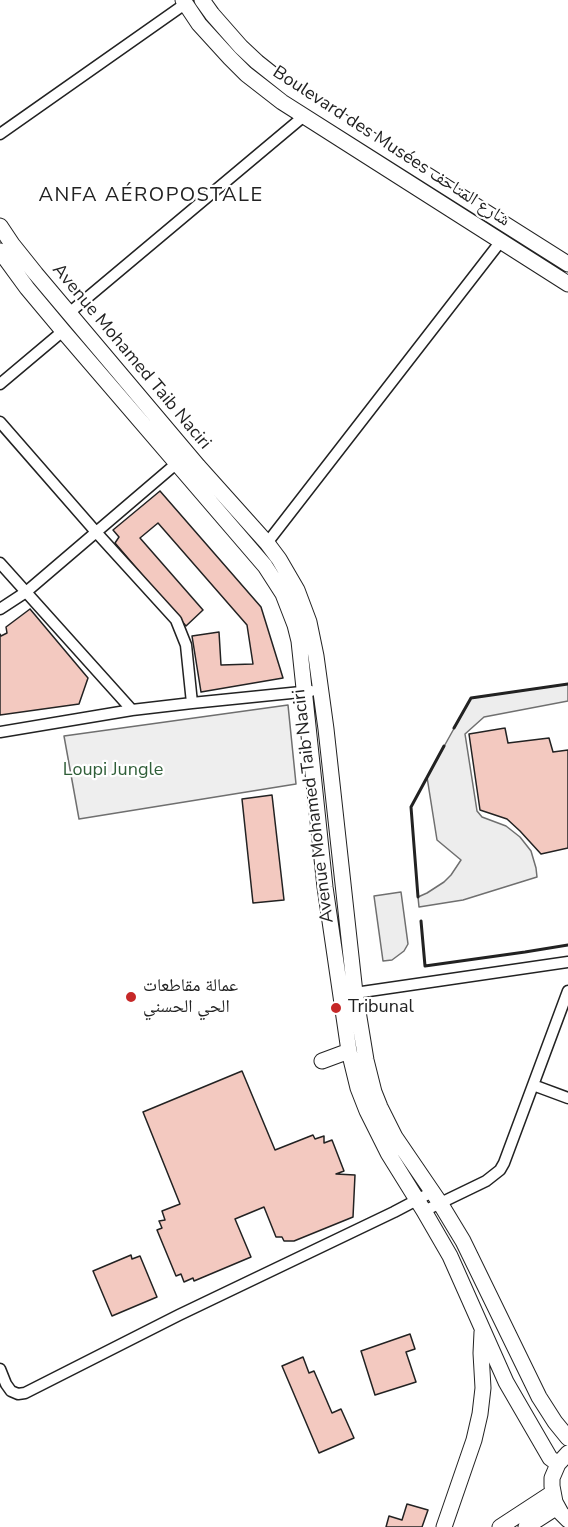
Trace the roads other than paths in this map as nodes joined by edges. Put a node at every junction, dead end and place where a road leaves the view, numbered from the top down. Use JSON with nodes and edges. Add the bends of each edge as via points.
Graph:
{"nodes":[{"id":1,"x":202,"y":0,"type":"edge"},
{"id":2,"x":184,"y":2,"type":"edge"},
{"id":3,"x":304,"y":116,"type":"junction"},
{"id":4,"x":0,"y":134,"type":"edge"},
{"id":5,"x":0,"y":226,"type":"edge"},
{"id":6,"x":501,"y":241,"type":"junction"},
{"id":7,"x":0,"y":251,"type":"edge"},
{"id":8,"x":568,"y":264,"type":"edge"},
{"id":9,"x":568,"y":284,"type":"edge"},
{"id":10,"x":69,"y":313,"type":"junction"},
{"id":11,"x":63,"y":331,"type":"junction"},
{"id":12,"x":0,"y":384,"type":"edge"},
{"id":13,"x":0,"y":422,"type":"edge"},
{"id":14,"x":177,"y":463,"type":"junction"},
{"id":15,"x":96,"y":532,"type":"junction"},
{"id":16,"x":267,"y":543,"type":"junction"},
{"id":17,"x":0,"y":563,"type":"edge"},
{"id":18,"x":26,"y":592,"type":"junction"},
{"id":19,"x":0,"y":609,"type":"edge"},
{"id":20,"x":320,"y":690,"type":"junction"},
{"id":21,"x":304,"y":692,"type":"junction"},
{"id":22,"x":192,"y":703,"type":"junction"},
{"id":23,"x":132,"y":710,"type":"junction"},
{"id":24,"x":0,"y":732,"type":"edge"},
{"id":25,"x":568,"y":962,"type":"edge"},
{"id":26,"x":568,"y":991,"type":"edge"},
{"id":27,"x":355,"y":993,"type":"junction"},
{"id":28,"x":349,"y":1050,"type":"junction"},
{"id":29,"x":322,"y":1061,"type":"dead end"},
{"id":30,"x":533,"y":1085,"type":"junction"},
{"id":31,"x":568,"y":1098,"type":"edge"},
{"id":32,"x":436,"y":1197,"type":"junction"},
{"id":33,"x":421,"y":1205,"type":"junction"},
{"id":34,"x":483,"y":1329,"type":"junction"},
{"id":35,"x":0,"y":1369,"type":"edge"},
{"id":36,"x":568,"y":1438,"type":"edge"},
{"id":37,"x":568,"y":1453,"type":"edge"},
{"id":38,"x":558,"y":1464,"type":"junction"},
{"id":39,"x":559,"y":1512,"type":"edge"},
{"id":40,"x":444,"y":1527,"type":"edge"},
{"id":41,"x":500,"y":1527,"type":"edge"},
{"id":42,"x":526,"y":1527,"type":"edge"}],
"edges":[{"from":1,"to":8,"type":"street","name":"Boulevard des Musées شارع المتاحف","via":[[257,62],[291,89]]},
{"from":2,"to":3,"type":"street","name":"Boulevard des Musées شارع المتاحف","via":[[238,66]]},
{"from":2,"to":4,"type":"street"},
{"from":3,"to":6,"type":"street","name":"Boulevard des Musées شارع المتاحف"},
{"from":3,"to":10,"type":"street"},
{"from":5,"to":10,"type":"street","name":"Avenue Mohamed Taib Naciri"},
{"from":6,"to":9,"type":"street","name":"Boulevard des Musées شارع المتاحف"},
{"from":6,"to":16,"type":"street"},
{"from":7,"to":11,"type":"street","name":"Avenue Mohamed Taib Naciri"},
{"from":10,"to":16,"type":"street","name":"Avenue Mohamed Taib Naciri"},
{"from":11,"to":12,"type":"street"},
{"from":11,"to":14,"type":"street","name":"Avenue Mohamed Taib Naciri"},
{"from":13,"to":15,"type":"street"},
{"from":14,"to":15,"type":"street"},
{"from":14,"to":21,"type":"street","name":"Avenue Mohamed Taib Naciri","via":[[265,566],[283,594],[299,641]]},
{"from":15,"to":18,"type":"street"},
{"from":15,"to":22,"type":"street","via":[[176,620],[186,645]]},
{"from":16,"to":20,"type":"street","name":"Avenue Mohamed Taib Naciri","via":[[289,574],[304,606]]},
{"from":17,"to":18,"type":"street"},
{"from":18,"to":19,"type":"street"},
{"from":18,"to":23,"type":"street"},
{"from":20,"to":21,"type":"street"},
{"from":20,"to":27,"type":"street","name":"Avenue Mohamed Taib Naciri"},
{"from":21,"to":22,"type":"street"},
{"from":21,"to":28,"type":"street","name":"Avenue Mohamed Taib Naciri","via":[[325,887]]},
{"from":22,"to":23,"type":"street"},
{"from":23,"to":24,"type":"street"},
{"from":25,"to":27,"type":"street"},
{"from":26,"to":30,"type":"street"},
{"from":27,"to":32,"type":"street","name":"Avenue Mohamed Taib Naciri","via":[[366,1060],[380,1107],[395,1137]]},
{"from":28,"to":29,"type":"street"},
{"from":28,"to":33,"type":"street","name":"Avenue Mohamed Taib Naciri","via":[[367,1111]]},
{"from":30,"to":31,"type":"street"},
{"from":30,"to":32,"type":"street","via":[[500,1170],[478,1185]]},
{"from":32,"to":33,"type":"street"},
{"from":32,"to":36,"type":"street","name":"Avenue Mohamed Taib Naciri","via":[[463,1241],[539,1397]]},
{"from":33,"to":34,"type":"street","name":"Avenue Mohamed Taib Naciri","via":[[450,1256]]},
{"from":33,"to":35,"type":"street","via":[[179,1315],[25,1393],[11,1391]]},
{"from":34,"to":38,"type":"street","name":"Avenue Mohamed Taib Naciri","via":[[514,1397],[550,1458]]},
{"from":34,"to":40,"type":"street","via":[[483,1388],[478,1427]]},
{"from":37,"to":38,"type":"street"},
{"from":38,"to":39,"type":"street","via":[[552,1478]]},
{"from":39,"to":41,"type":"street"},
{"from":39,"to":42,"type":"street"}]}
